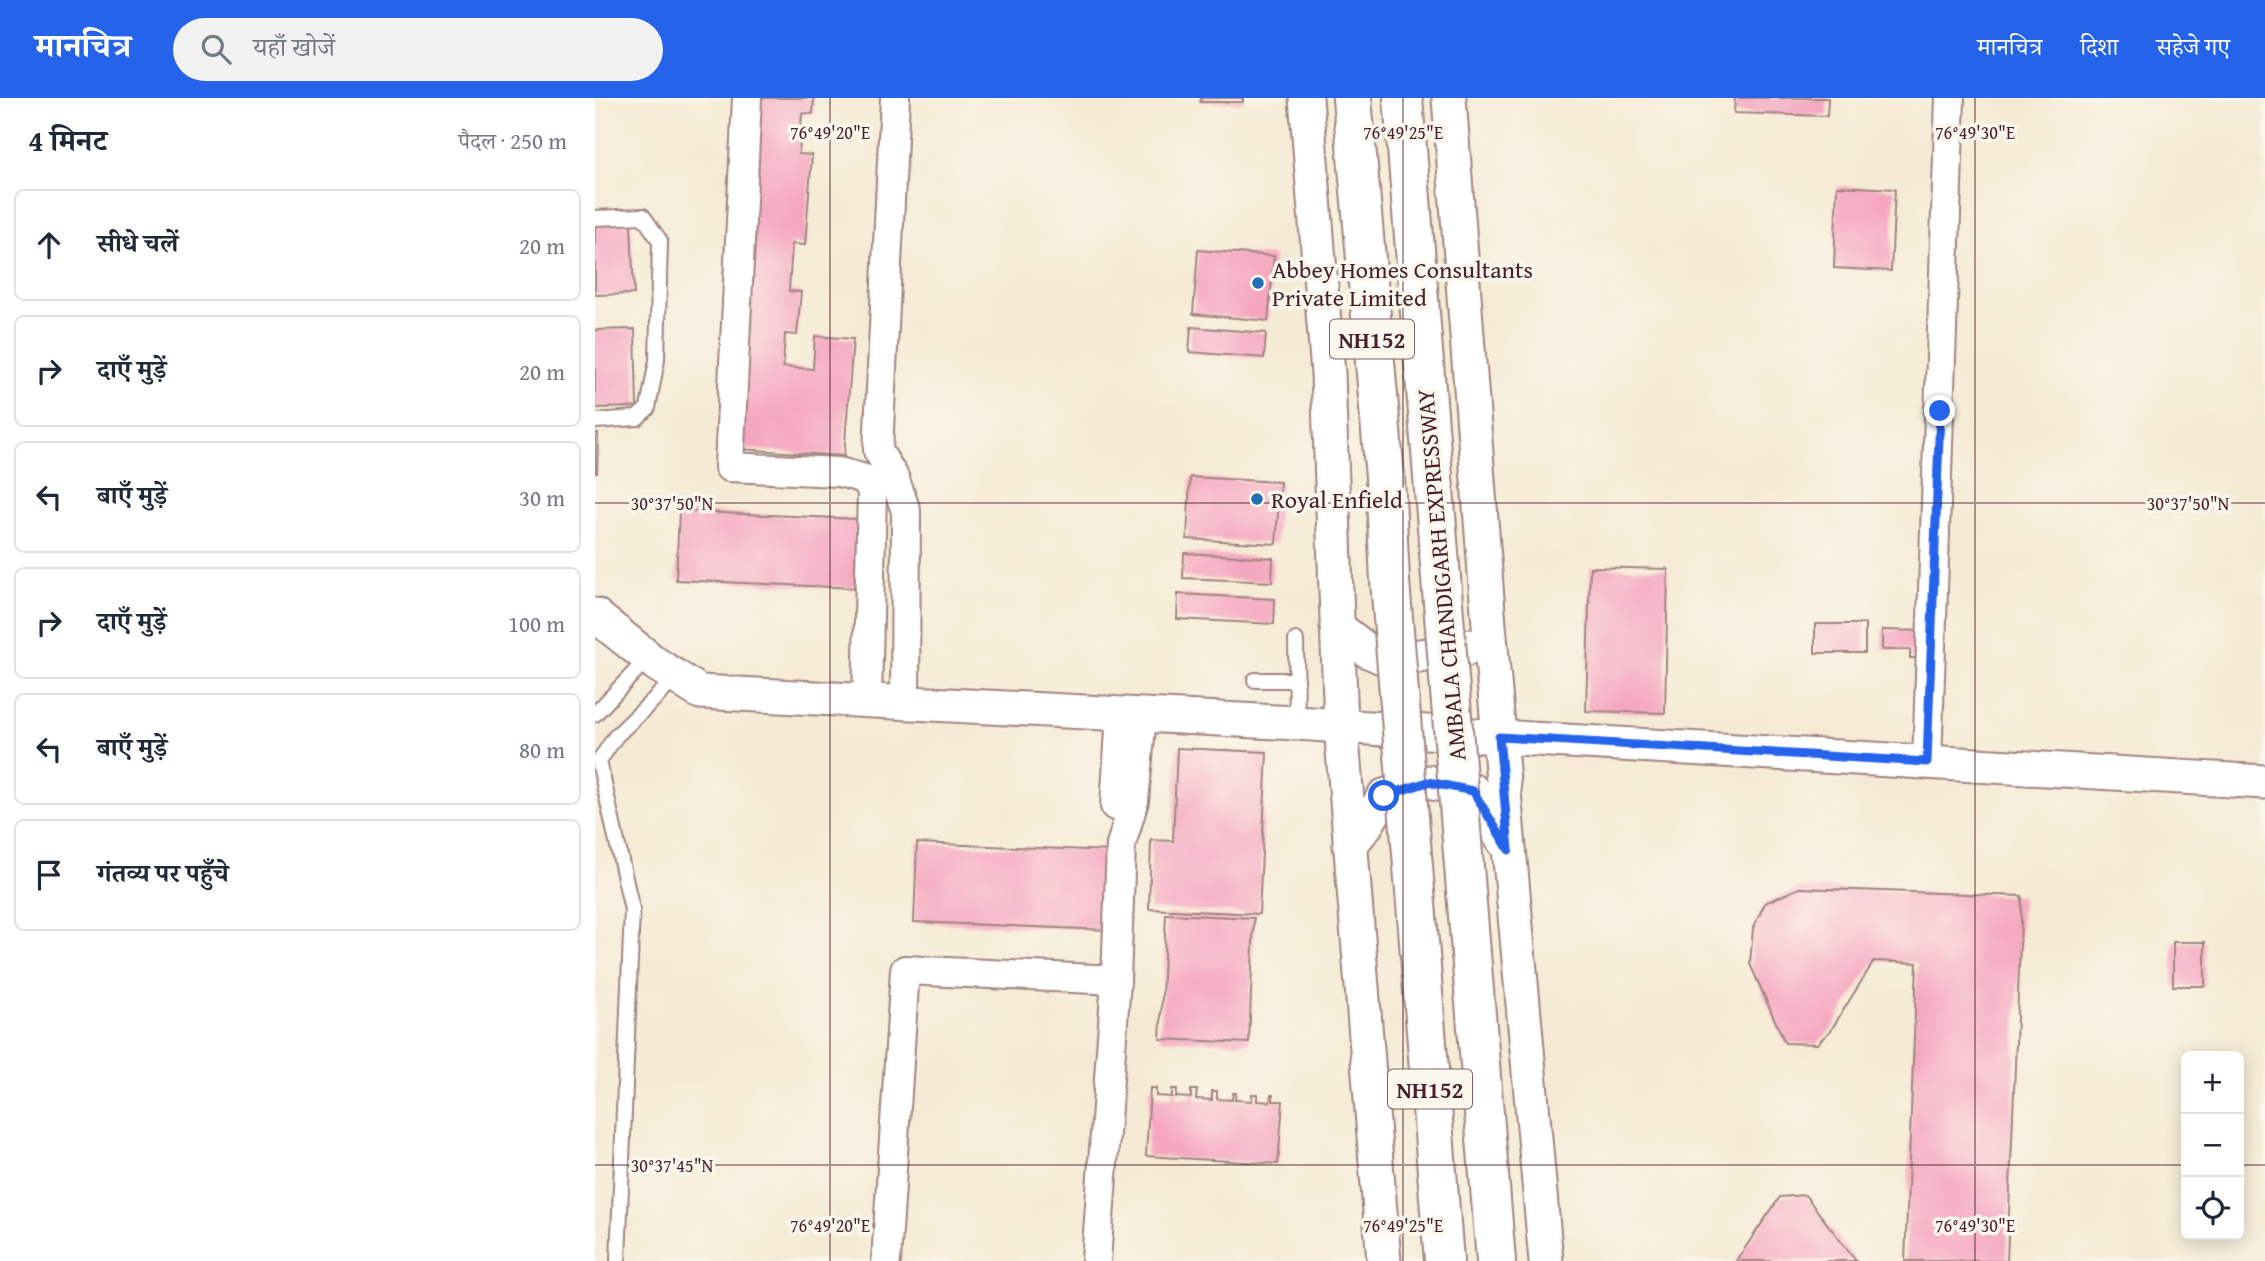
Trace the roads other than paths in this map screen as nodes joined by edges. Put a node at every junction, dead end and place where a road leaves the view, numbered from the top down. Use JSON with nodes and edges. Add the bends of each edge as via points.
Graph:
{"nodes":[{"id":1,"x":747,"y":98,"type":"edge"},
{"id":2,"x":895,"y":98,"type":"edge"},
{"id":3,"x":1306,"y":98,"type":"edge"},
{"id":4,"x":1352,"y":98,"type":"edge"},
{"id":5,"x":1403,"y":98,"type":"edge"},
{"id":6,"x":1449,"y":98,"type":"edge"},
{"id":7,"x":1950,"y":98,"type":"edge"},
{"id":8,"x":595,"y":218,"type":"edge"},
{"id":9,"x":595,"y":421,"type":"edge"},
{"id":10,"x":595,"y":615,"type":"edge"},
{"id":11,"x":1489,"y":625,"type":"junction"},
{"id":12,"x":1337,"y":627,"type":"junction"},
{"id":13,"x":1296,"y":639,"type":"dead end"},
{"id":14,"x":648,"y":658,"type":"junction"},
{"id":15,"x":677,"y":677,"type":"junction"},
{"id":16,"x":1255,"y":680,"type":"dead end"},
{"id":17,"x":1297,"y":680,"type":"junction"},
{"id":18,"x":867,"y":702,"type":"junction"},
{"id":19,"x":905,"y":703,"type":"junction"},
{"id":20,"x":595,"y":714,"type":"edge"},
{"id":21,"x":1131,"y":716,"type":"junction"},
{"id":22,"x":1297,"y":723,"type":"junction"},
{"id":23,"x":1341,"y":726,"type":"junction"},
{"id":24,"x":1499,"y":737,"type":"junction"},
{"id":25,"x":597,"y":759,"type":"edge"},
{"id":26,"x":1927,"y":762,"type":"junction"},
{"id":27,"x":2265,"y":782,"type":"edge"},
{"id":28,"x":1350,"y":845,"type":"junction"},
{"id":29,"x":1509,"y":850,"type":"junction"},
{"id":30,"x":1116,"y":980,"type":"junction"},
{"id":31,"x":618,"y":1261,"type":"edge"},
{"id":32,"x":886,"y":1261,"type":"edge"},
{"id":33,"x":1096,"y":1261,"type":"edge"},
{"id":34,"x":1384,"y":1261,"type":"edge"},
{"id":35,"x":1444,"y":1261,"type":"edge"},
{"id":36,"x":1496,"y":1261,"type":"edge"},
{"id":37,"x":1546,"y":1261,"type":"edge"}],
"edges":[{"from":1,"to":18,"type":"street","via":[[729,467],[839,472],[865,479],[872,491]]},
{"from":2,"to":19,"type":"street","via":[[878,451],[894,477],[906,511]]},
{"from":3,"to":12,"type":"street","via":[[1328,374]]},
{"from":4,"to":35,"type":"highway","name":"AMBALA CHANDIGARH EXPRESSWAY","number":"NH152","bridge":true},
{"from":5,"to":36,"type":"highway","name":"AMBALA CHANDIGARH EXPRESSWAY","number":"NH152","bridge":true},
{"from":6,"to":11,"type":"street"},
{"from":7,"to":26,"type":"street"},
{"from":8,"to":9,"type":"lane","via":[[643,216],[660,241],[657,360],[648,408],[637,418]]},
{"from":10,"to":14,"type":"street"},
{"from":11,"to":12,"type":"street","via":[[1464,650],[1389,660],[1368,651]]},
{"from":11,"to":24,"type":"street"},
{"from":12,"to":23,"type":"street"},
{"from":13,"to":17,"type":"lane"},
{"from":14,"to":15,"type":"street"},
{"from":14,"to":20,"type":"lane"},
{"from":15,"to":18,"type":"street","via":[[700,692]]},
{"from":15,"to":25,"type":"lane"},
{"from":16,"to":17,"type":"lane"},
{"from":17,"to":22,"type":"lane"},
{"from":18,"to":19,"type":"street"},
{"from":19,"to":21,"type":"street"},
{"from":21,"to":22,"type":"street"},
{"from":21,"to":30,"type":"street","via":[[1134,801],[1121,845]]},
{"from":22,"to":23,"type":"street"},
{"from":23,"to":24,"type":"street"},
{"from":23,"to":28,"type":"street"},
{"from":24,"to":26,"type":"street"},
{"from":24,"to":29,"type":"street"},
{"from":25,"to":31,"type":"lane","via":[[632,910]]},
{"from":26,"to":27,"type":"street"},
{"from":28,"to":29,"type":"street","via":[[1384,796],[1428,782],[1473,791]]},
{"from":28,"to":34,"type":"street"},
{"from":29,"to":37,"type":"street"},
{"from":30,"to":32,"type":"street","via":[[905,970]]},
{"from":30,"to":33,"type":"street"}]}
